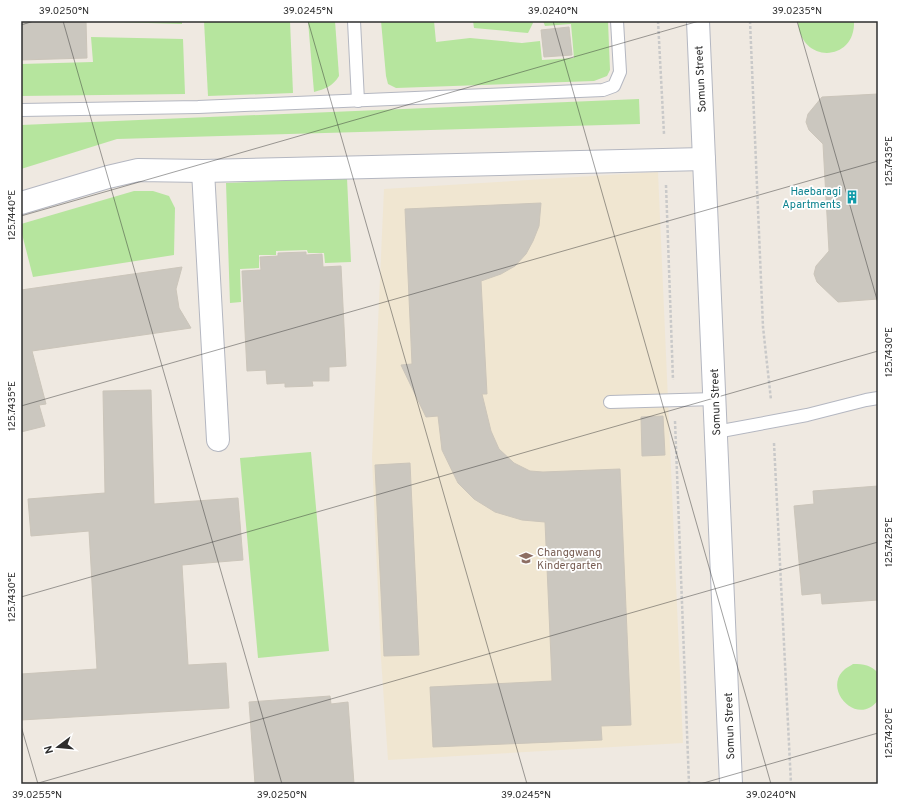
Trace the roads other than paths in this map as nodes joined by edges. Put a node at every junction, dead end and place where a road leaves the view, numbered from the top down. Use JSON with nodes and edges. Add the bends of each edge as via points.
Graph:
{"nodes":[{"id":1,"x":354,"y":21,"type":"edge"},
{"id":2,"x":617,"y":21,"type":"edge"},
{"id":3,"x":698,"y":21,"type":"edge"},
{"id":4,"x":358,"y":100,"type":"junction"},
{"id":5,"x":21,"y":110,"type":"edge"},
{"id":6,"x":704,"y":159,"type":"junction"},
{"id":7,"x":203,"y":171,"type":"junction"},
{"id":8,"x":21,"y":203,"type":"edge"},
{"id":9,"x":878,"y":398,"type":"edge"},
{"id":10,"x":715,"y":399,"type":"junction"},
{"id":11,"x":610,"y":402,"type":"dead end"},
{"id":12,"x":716,"y":432,"type":"junction"},
{"id":13,"x":218,"y":440,"type":"dead end"},
{"id":14,"x":731,"y":784,"type":"edge"}],
"edges":[{"from":1,"to":4,"type":"lane"},
{"from":2,"to":4,"type":"lane","via":[[620,72],[614,86],[603,90]]},
{"from":3,"to":6,"type":"street","name":"Somun Street"},
{"from":4,"to":5,"type":"lane","via":[[198,107]]},
{"from":6,"to":7,"type":"street"},
{"from":6,"to":10,"type":"street","name":"Somun Street"},
{"from":7,"to":8,"type":"street","via":[[138,170]]},
{"from":7,"to":13,"type":"street"},
{"from":9,"to":12,"type":"lane","via":[[808,416]]},
{"from":10,"to":11,"type":"lane"},
{"from":10,"to":12,"type":"street","name":"Somun Street"},
{"from":12,"to":14,"type":"street","name":"Somun Street"}]}
